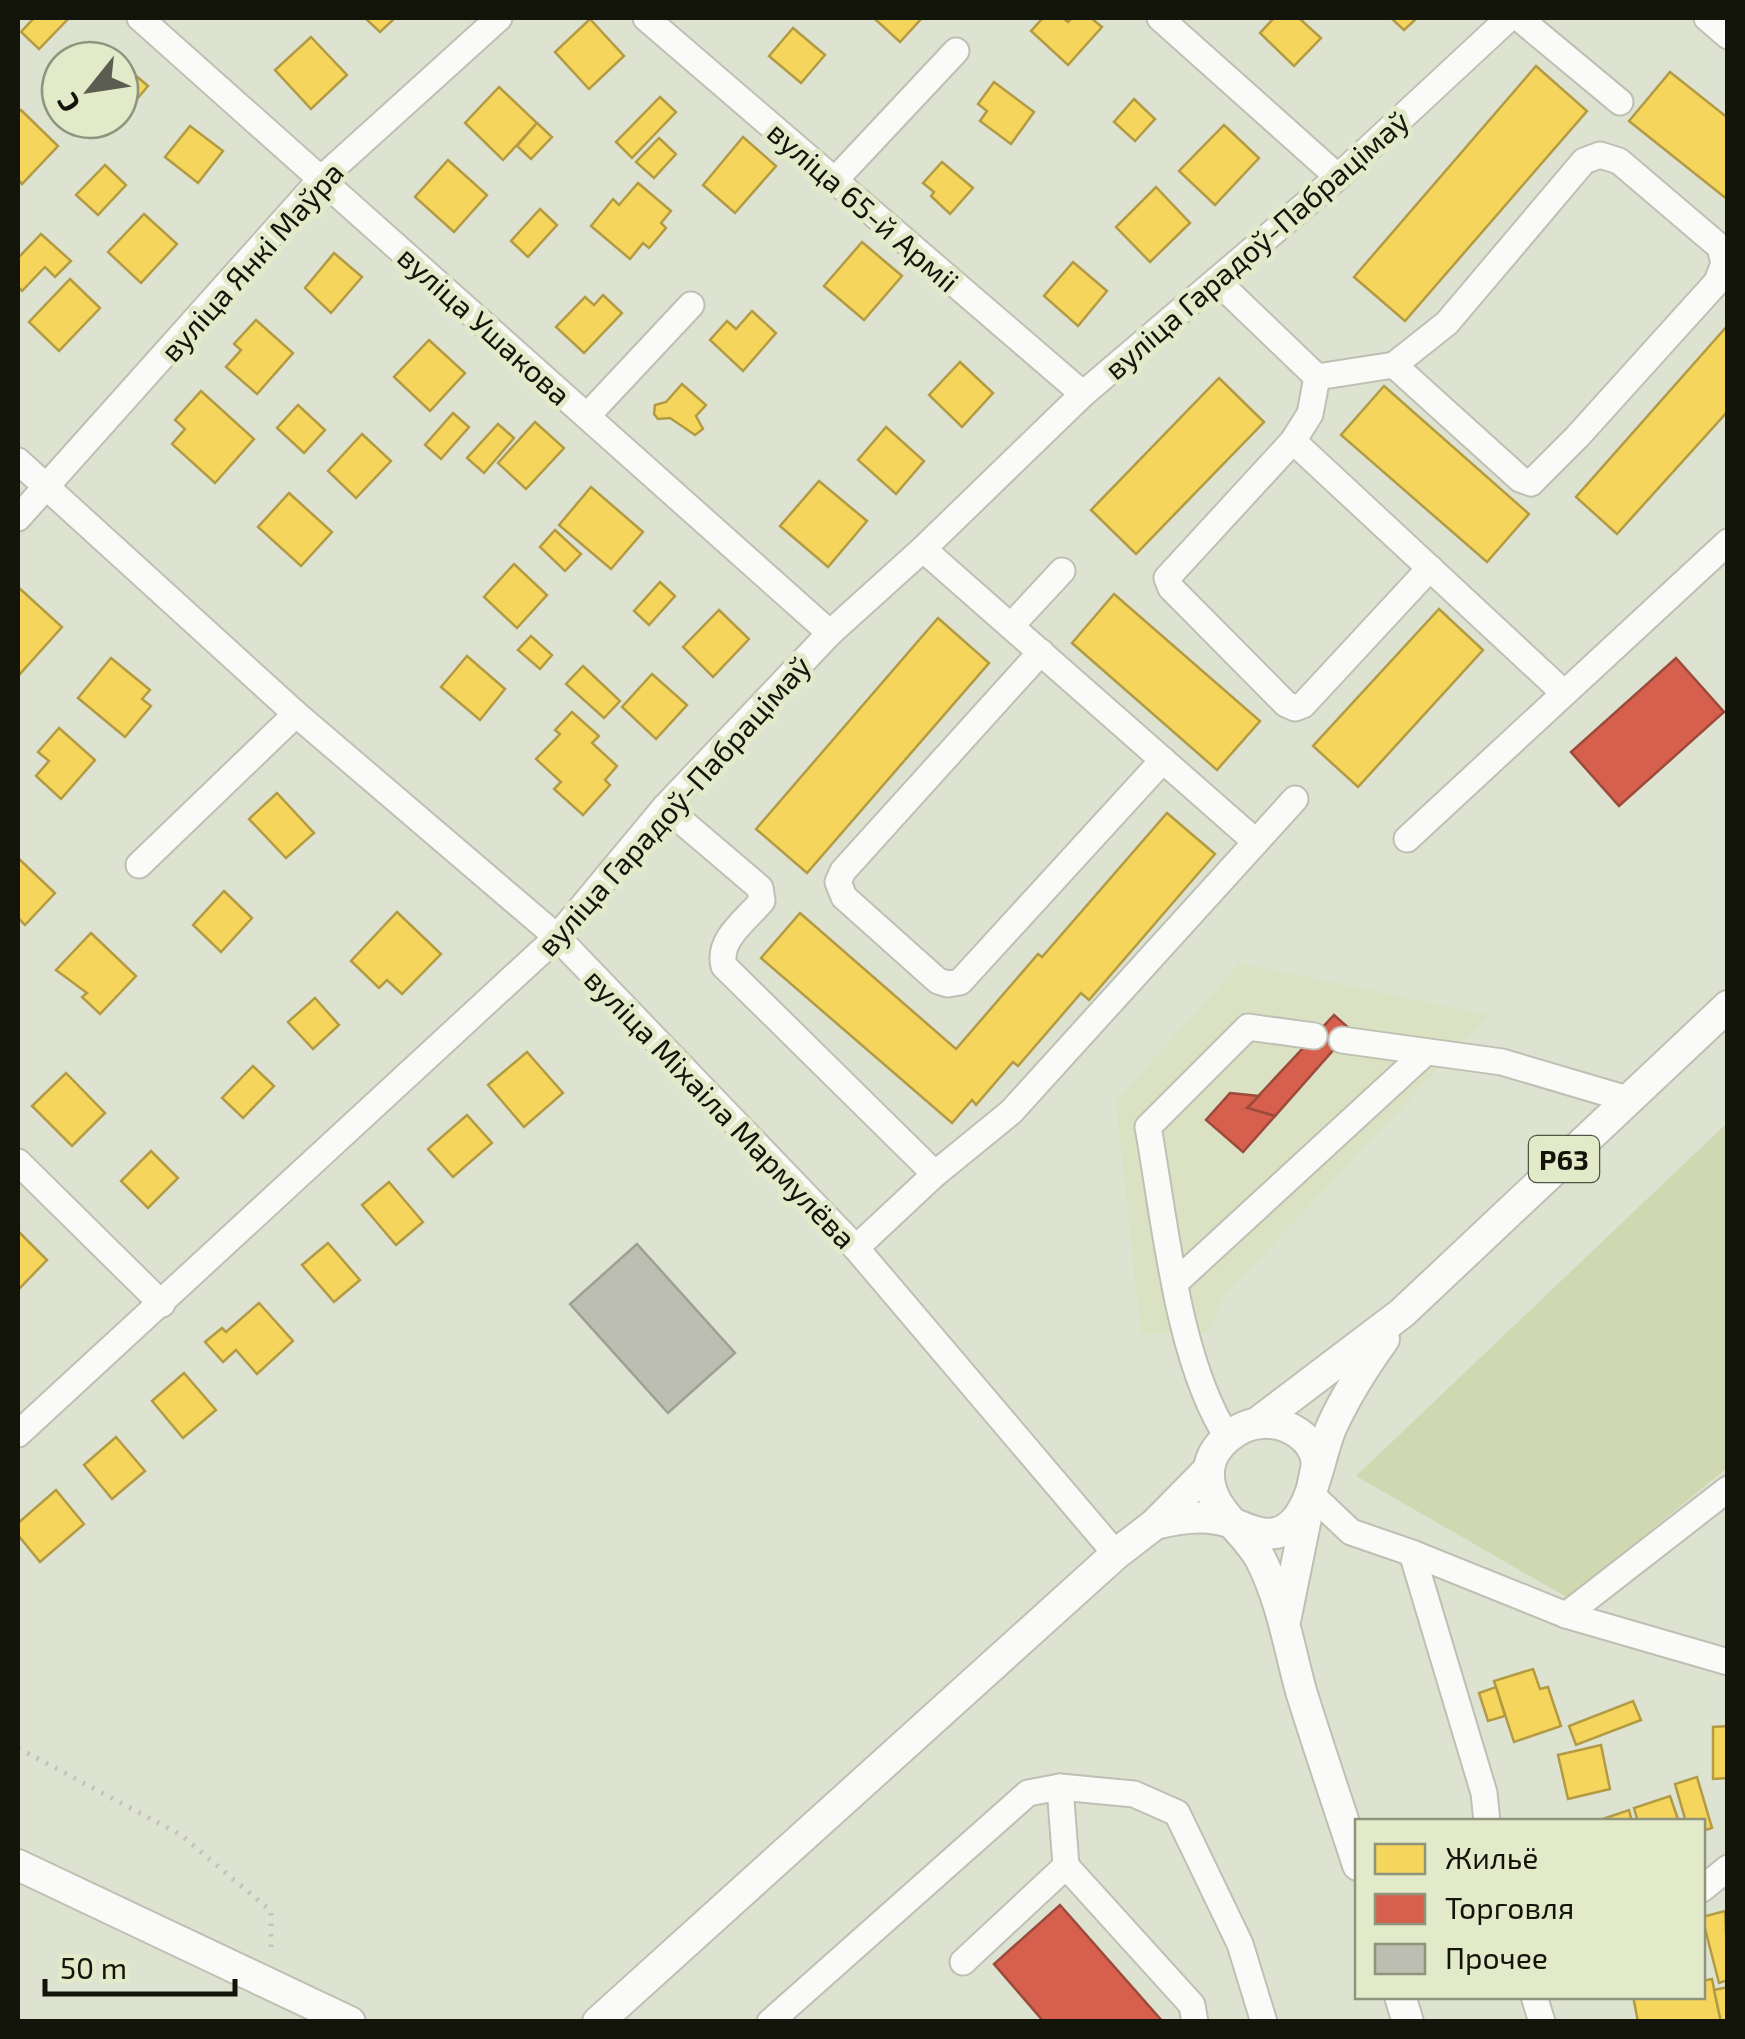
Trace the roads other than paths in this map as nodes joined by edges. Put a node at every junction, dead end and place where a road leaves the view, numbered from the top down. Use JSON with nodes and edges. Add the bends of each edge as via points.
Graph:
{"nodes":[{"id":1,"x":140,"y":18,"type":"edge"},
{"id":2,"x":499,"y":18,"type":"edge"},
{"id":3,"x":646,"y":18,"type":"edge"},
{"id":4,"x":1160,"y":18,"type":"edge"},
{"id":5,"x":1509,"y":18,"type":"edge"},
{"id":6,"x":1519,"y":18,"type":"edge"},
{"id":7,"x":1707,"y":18,"type":"edge"},
{"id":8,"x":1728,"y":36,"type":"edge"},
{"id":9,"x":956,"y":52,"type":"dead end"},
{"id":10,"x":1620,"y":102,"type":"dead end"},
{"id":11,"x":1338,"y":177,"type":"junction"},
{"id":12,"x":322,"y":180,"type":"junction"},
{"id":13,"x":835,"y":180,"type":"junction"},
{"id":14,"x":1217,"y":281,"type":"junction"},
{"id":15,"x":691,"y":304,"type":"dead end"},
{"id":16,"x":1394,"y":365,"type":"junction"},
{"id":17,"x":1317,"y":377,"type":"junction"},
{"id":18,"x":1083,"y":394,"type":"junction"},
{"id":19,"x":587,"y":416,"type":"junction"},
{"id":20,"x":1294,"y":441,"type":"junction"},
{"id":21,"x":18,"y":461,"type":"edge"},
{"id":22,"x":47,"y":488,"type":"junction"},
{"id":23,"x":18,"y":518,"type":"edge"},
{"id":24,"x":1728,"y":542,"type":"edge"},
{"id":25,"x":923,"y":549,"type":"junction"},
{"id":26,"x":1430,"y":568,"type":"junction"},
{"id":27,"x":1062,"y":571,"type":"dead end"},
{"id":28,"x":1011,"y":626,"type":"junction"},
{"id":29,"x":830,"y":633,"type":"junction"},
{"id":30,"x":1040,"y":652,"type":"junction"},
{"id":31,"x":1564,"y":693,"type":"junction"},
{"id":32,"x":296,"y":714,"type":"junction"},
{"id":33,"x":1163,"y":760,"type":"junction"},
{"id":34,"x":1295,"y":799,"type":"dead end"},
{"id":35,"x":665,"y":807,"type":"junction"},
{"id":36,"x":1407,"y":839,"type":"dead end"},
{"id":37,"x":1256,"y":842,"type":"junction"},
{"id":38,"x":139,"y":865,"type":"dead end"},
{"id":39,"x":557,"y":937,"type":"junction"},
{"id":40,"x":1728,"y":1006,"type":"edge"},
{"id":41,"x":1314,"y":1036,"type":"dead end"},
{"id":42,"x":1342,"y":1040,"type":"dead end"},
{"id":43,"x":1426,"y":1052,"type":"junction"},
{"id":44,"x":1627,"y":1099,"type":"junction"},
{"id":45,"x":18,"y":1162,"type":"edge"},
{"id":46,"x":936,"y":1174,"type":"junction"},
{"id":47,"x":856,"y":1248,"type":"junction"},
{"id":48,"x":1176,"y":1282,"type":"junction"},
{"id":49,"x":162,"y":1304,"type":"junction"},
{"id":50,"x":1402,"y":1313,"type":"junction"},
{"id":51,"x":1257,"y":1423,"type":"junction"},
{"id":52,"x":18,"y":1434,"type":"edge"},
{"id":53,"x":1228,"y":1438,"type":"junction"},
{"id":54,"x":1209,"y":1470,"type":"junction"},
{"id":55,"x":1728,"y":1489,"type":"edge"},
{"id":56,"x":1310,"y":1494,"type":"junction"},
{"id":57,"x":1234,"y":1523,"type":"junction"},
{"id":58,"x":1154,"y":1524,"type":"junction"},
{"id":59,"x":1412,"y":1553,"type":"junction"},
{"id":60,"x":1116,"y":1554,"type":"junction"},
{"id":61,"x":1566,"y":1615,"type":"junction"},
{"id":62,"x":1285,"y":1622,"type":"junction"},
{"id":63,"x":1728,"y":1662,"type":"edge"},
{"id":64,"x":1060,"y":1786,"type":"junction"},
{"id":65,"x":1487,"y":1819,"type":"edge"},
{"id":66,"x":1355,"y":1856,"type":"edge"},
{"id":67,"x":18,"y":1865,"type":"edge"},
{"id":68,"x":1066,"y":1866,"type":"junction"},
{"id":69,"x":1728,"y":1868,"type":"edge"},
{"id":70,"x":1705,"y":1886,"type":"edge"},
{"id":71,"x":962,"y":1962,"type":"dead end"},
{"id":72,"x":791,"y":2002,"type":"junction"},
{"id":73,"x":350,"y":2022,"type":"edge"},
{"id":74,"x":598,"y":2022,"type":"edge"},
{"id":75,"x":770,"y":2022,"type":"edge"},
{"id":76,"x":809,"y":2022,"type":"edge"},
{"id":77,"x":1195,"y":2022,"type":"edge"},
{"id":78,"x":1264,"y":2022,"type":"edge"}],
"edges":[{"from":1,"to":12,"type":"street","name":"вуліца Ушакова"},
{"from":2,"to":12,"type":"street","name":"вуліца Янкі Маўра"},
{"from":3,"to":13,"type":"street","name":"вуліца 65-й Арміі"},
{"from":4,"to":11,"type":"street"},
{"from":5,"to":11,"type":"street","name":"вуліца Гарадоў-Пабрацімаў"},
{"from":6,"to":10,"type":"street"},
{"from":7,"to":8,"type":"street"},
{"from":9,"to":13,"type":"street"},
{"from":11,"to":14,"type":"street","name":"вуліца Гарадоў-Пабрацімаў"},
{"from":12,"to":19,"type":"street","name":"вуліца Ушакова"},
{"from":12,"to":22,"type":"street","name":"вуліца Янкі Маўра"},
{"from":13,"to":18,"type":"street","name":"вуліца 65-й Арміі"},
{"from":14,"to":17,"type":"street"},
{"from":14,"to":18,"type":"street","name":"вуліца Гарадоў-Пабрацімаў"},
{"from":15,"to":19,"type":"street"},
{"from":16,"to":16,"type":"street","via":[[1531,483],[1717,282],[1724,264],[1720,247],[1619,161],[1600,154],[1584,161],[1447,323]]},
{"from":16,"to":17,"type":"street"},
{"from":17,"to":20,"type":"street","via":[[1310,414]]},
{"from":18,"to":25,"type":"street","name":"вуліца Гарадоў-Пабрацімаў"},
{"from":19,"to":29,"type":"street","name":"вуліца Ушакова"},
{"from":20,"to":26,"type":"street"},
{"from":20,"to":26,"type":"street","via":[[1167,578],[1286,704],[1303,706]]},
{"from":21,"to":22,"type":"street","name":"вуліца Міхаіла Мармулёва"},
{"from":22,"to":23,"type":"street","name":"вуліца Янкі Маўра"},
{"from":22,"to":32,"type":"street","name":"вуліца Міхаіла Мармулёва"},
{"from":24,"to":31,"type":"street"},
{"from":25,"to":28,"type":"street"},
{"from":25,"to":29,"type":"street","name":"вуліца Гарадоў-Пабрацімаў"},
{"from":26,"to":31,"type":"street"},
{"from":27,"to":28,"type":"street"},
{"from":28,"to":30,"type":"street"},
{"from":29,"to":35,"type":"street","name":"вуліца Гарадоў-Пабрацімаў"},
{"from":30,"to":33,"type":"street"},
{"from":30,"to":33,"type":"street","via":[[838,882],[844,897],[938,981],[960,982]]},
{"from":31,"to":36,"type":"street"},
{"from":32,"to":38,"type":"street"},
{"from":32,"to":39,"type":"street","name":"вуліца Міхаіла Мармулёва"},
{"from":33,"to":37,"type":"street"},
{"from":34,"to":37,"type":"street"},
{"from":35,"to":39,"type":"street","name":"вуліца Гарадоў-Пабрацімаў"},
{"from":35,"to":46,"type":"street","via":[[760,888],[762,901],[724,944],[724,966]]},
{"from":37,"to":46,"type":"street","via":[[1011,1112]]},
{"from":39,"to":47,"type":"street","name":"вуліца Міхаіла Мармулёва"},
{"from":39,"to":49,"type":"street","name":"вуліца Гарадоў-Пабрацімаў"},
{"from":40,"to":44,"type":"main road","number":"Р63"},
{"from":41,"to":48,"type":"street","via":[[1248,1027],[1148,1127]]},
{"from":42,"to":43,"type":"street"},
{"from":43,"to":44,"type":"street","via":[[1502,1062]]},
{"from":43,"to":48,"type":"street"},
{"from":44,"to":50,"type":"main road","number":"Р63"},
{"from":45,"to":49,"type":"street"},
{"from":46,"to":47,"type":"street"},
{"from":47,"to":60,"type":"street","name":"вуліца Міхаіла Мармулёва"},
{"from":48,"to":53,"type":"street","via":[[1209,1409]]},
{"from":49,"to":52,"type":"street","name":"вуліца Гарадоў-Пабрацімаў"},
{"from":50,"to":51,"type":"main road","number":"Р63"},
{"from":50,"to":56,"type":"main road","number":"Р63","via":[[1330,1429]]},
{"from":51,"to":53,"type":"main road","number":"Р63"},
{"from":51,"to":56,"type":"main road","number":"Р63","via":[[1285,1426],[1309,1442],[1318,1464]]},
{"from":53,"to":54,"type":"main road"},
{"from":54,"to":57,"type":"main road","number":"Р63","via":[[1216,1501]]},
{"from":54,"to":58,"type":"main road"},
{"from":55,"to":61,"type":"street"},
{"from":56,"to":57,"type":"main road","number":"Р63","via":[[1286,1530],[1261,1533]]},
{"from":56,"to":59,"type":"street","via":[[1350,1532]]},
{"from":56,"to":62,"type":"main road","number":"Р63"},
{"from":57,"to":58,"type":"main road","via":[[1209,1518]]},
{"from":57,"to":62,"type":"main road","number":"Р63","via":[[1261,1561]]},
{"from":58,"to":60,"type":"main road"},
{"from":59,"to":61,"type":"street"},
{"from":59,"to":65,"type":"street"},
{"from":60,"to":74,"type":"main road"},
{"from":61,"to":63,"type":"street"},
{"from":62,"to":66,"type":"main road","number":"Р63"},
{"from":64,"to":68,"type":"street"},
{"from":64,"to":72,"type":"street","via":[[1028,1793]]},
{"from":64,"to":78,"type":"street","via":[[1134,1794],[1177,1813],[1240,1944]]},
{"from":67,"to":73,"type":"main road"},
{"from":68,"to":71,"type":"street"},
{"from":68,"to":77,"type":"street","via":[[1192,2005]]},
{"from":69,"to":70,"type":"street"},
{"from":72,"to":75,"type":"street"},
{"from":72,"to":76,"type":"street"}]}
